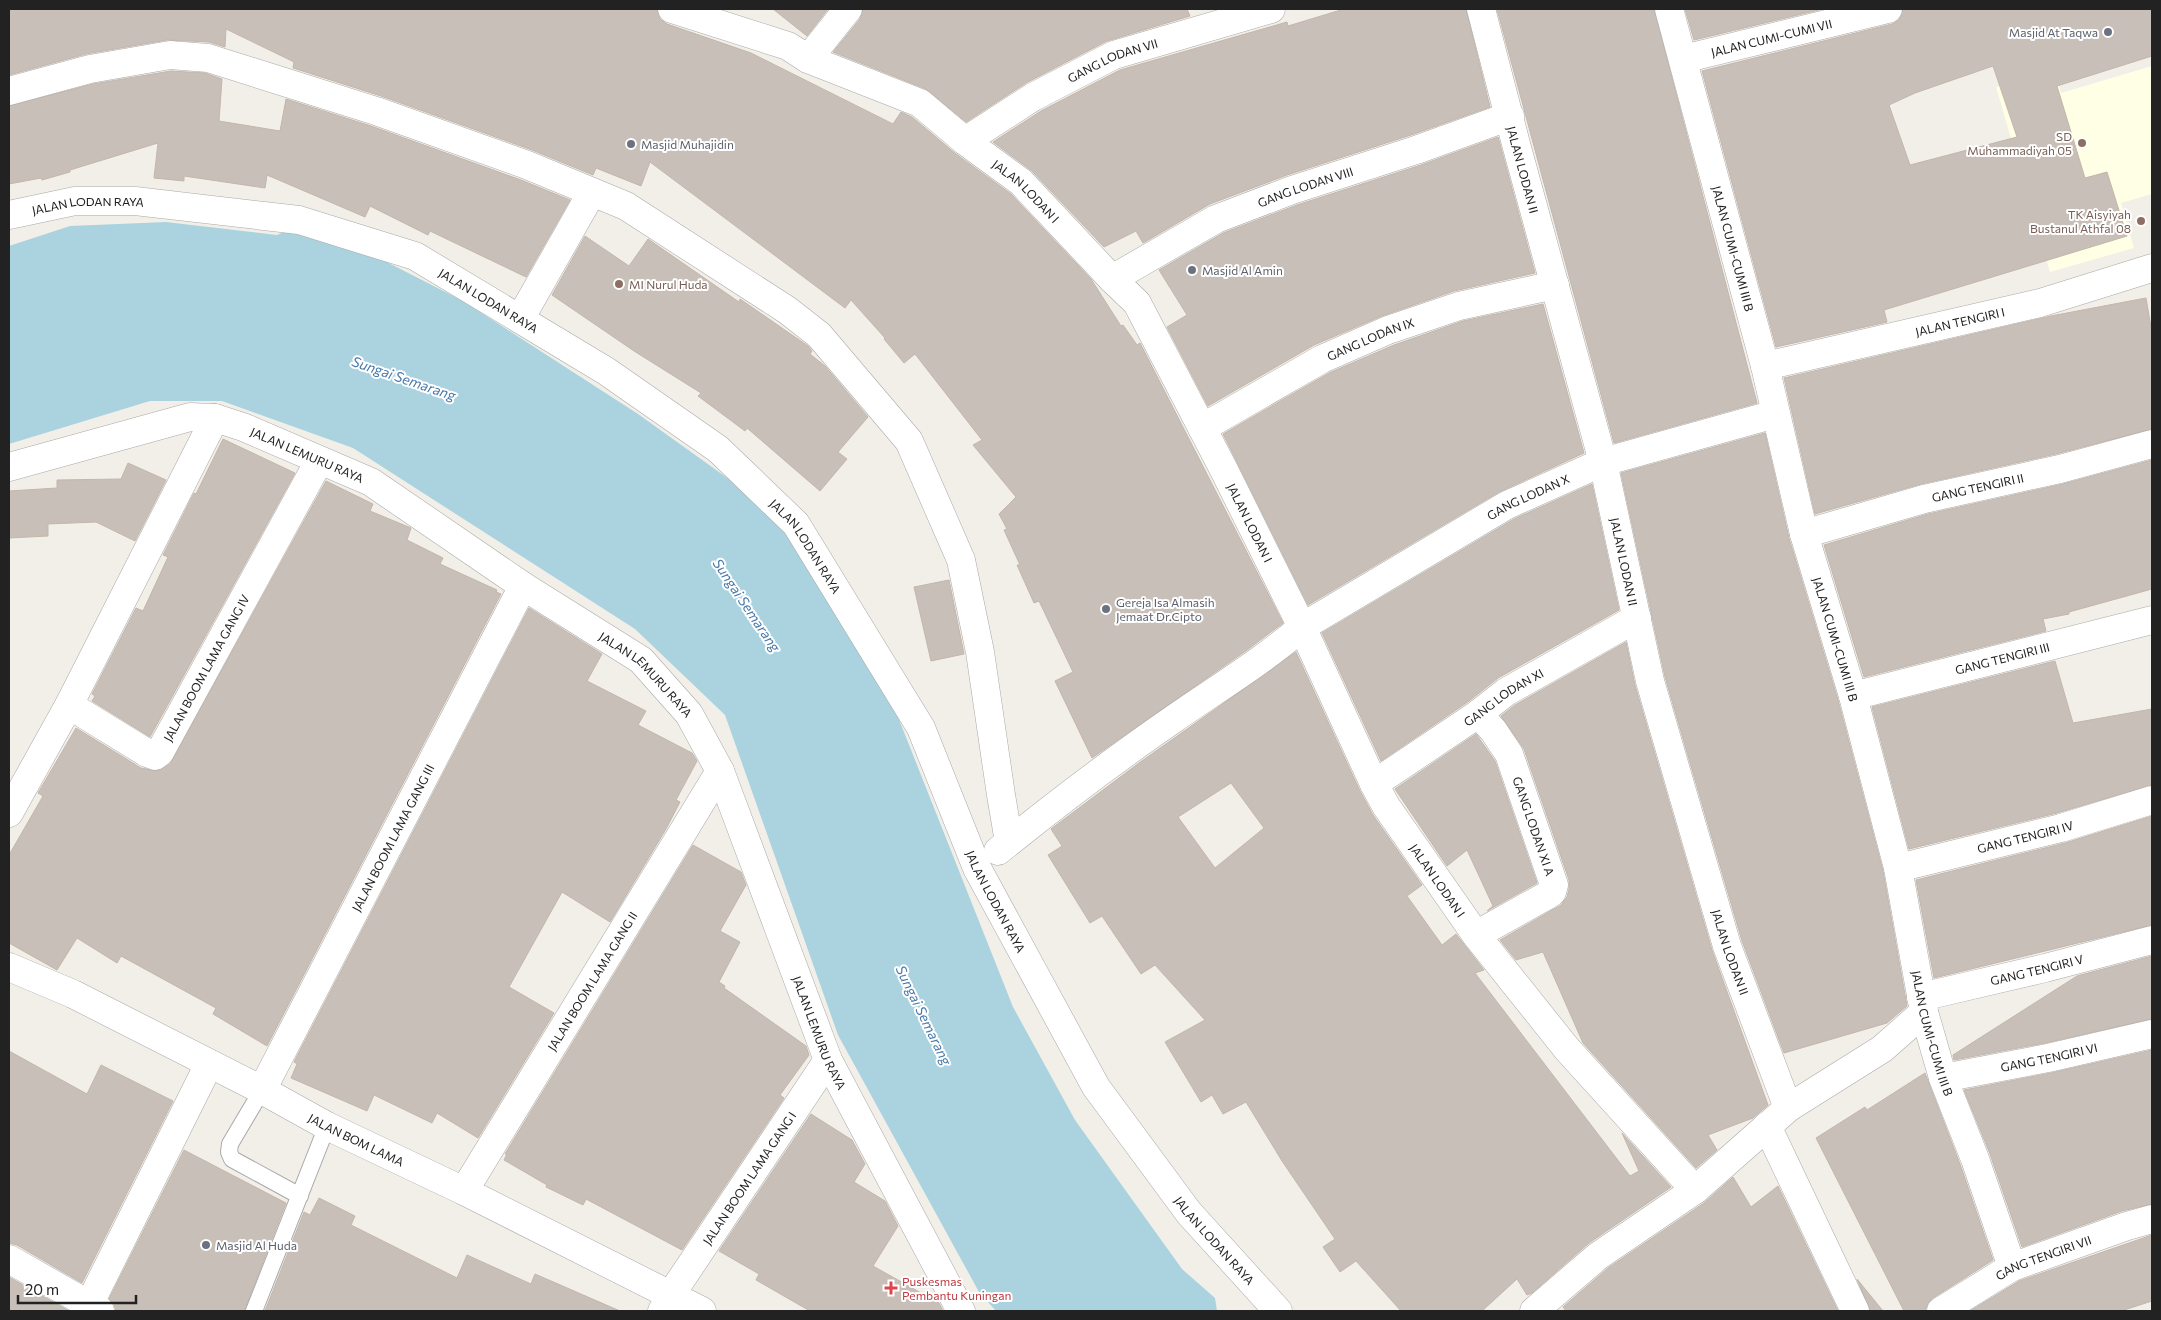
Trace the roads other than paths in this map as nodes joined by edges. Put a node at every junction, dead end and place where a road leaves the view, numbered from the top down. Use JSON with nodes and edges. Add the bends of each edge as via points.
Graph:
{"nodes":[{"id":1,"x":672,"y":9,"type":"edge"},
{"id":2,"x":848,"y":9,"type":"edge"},
{"id":3,"x":1271,"y":9,"type":"edge"},
{"id":4,"x":1481,"y":9,"type":"edge"},
{"id":5,"x":1668,"y":9,"type":"edge"},
{"id":6,"x":1888,"y":9,"type":"edge"},
{"id":7,"x":808,"y":59,"type":"junction"},
{"id":8,"x":1683,"y":59,"type":"junction"},
{"id":9,"x":9,"y":91,"type":"edge"},
{"id":10,"x":1510,"y":116,"type":"junction"},
{"id":11,"x":965,"y":141,"type":"junction"},
{"id":12,"x":592,"y":192,"type":"junction"},
{"id":13,"x":9,"y":215,"type":"edge"},
{"id":14,"x":2152,"y":268,"type":"edge"},
{"id":15,"x":1112,"y":280,"type":"junction"},
{"id":16,"x":1555,"y":285,"type":"junction"},
{"id":17,"x":520,"y":319,"type":"junction"},
{"id":18,"x":1765,"y":366,"type":"junction"},
{"id":19,"x":1775,"y":414,"type":"junction"},
{"id":20,"x":215,"y":418,"type":"junction"},
{"id":21,"x":1202,"y":428,"type":"junction"},
{"id":22,"x":2152,"y":444,"type":"edge"},
{"id":23,"x":319,"y":461,"type":"junction"},
{"id":24,"x":1603,"y":462,"type":"junction"},
{"id":25,"x":9,"y":467,"type":"edge"},
{"id":26,"x":1804,"y":534,"type":"junction"},
{"id":27,"x":523,"y":586,"type":"junction"},
{"id":28,"x":1637,"y":618,"type":"junction"},
{"id":29,"x":2152,"y":620,"type":"edge"},
{"id":30,"x":1302,"y":627,"type":"junction"},
{"id":31,"x":1853,"y":696,"type":"junction"},
{"id":32,"x":69,"y":705,"type":"junction"},
{"id":33,"x":1478,"y":714,"type":"junction"},
{"id":34,"x":720,"y":771,"type":"junction"},
{"id":35,"x":1374,"y":784,"type":"junction"},
{"id":36,"x":2152,"y":800,"type":"edge"},
{"id":37,"x":9,"y":813,"type":"edge"},
{"id":38,"x":1010,"y":842,"type":"junction"},
{"id":39,"x":977,"y":868,"type":"junction"},
{"id":40,"x":1898,"y":868,"type":"junction"},
{"id":41,"x":1476,"y":935,"type":"junction"},
{"id":42,"x":2152,"y":940,"type":"edge"},
{"id":43,"x":9,"y":967,"type":"edge"},
{"id":44,"x":1922,"y":1004,"type":"junction"},
{"id":45,"x":2152,"y":1034,"type":"edge"},
{"id":46,"x":828,"y":1060,"type":"junction"},
{"id":47,"x":209,"y":1064,"type":"junction"},
{"id":48,"x":1943,"y":1078,"type":"junction"},
{"id":49,"x":262,"y":1090,"type":"junction"},
{"id":50,"x":1788,"y":1108,"type":"junction"},
{"id":51,"x":327,"y":1126,"type":"junction"},
{"id":52,"x":1767,"y":1126,"type":"junction"},
{"id":53,"x":464,"y":1190,"type":"junction"},
{"id":54,"x":1695,"y":1190,"type":"junction"},
{"id":55,"x":300,"y":1196,"type":"junction"},
{"id":56,"x":2152,"y":1219,"type":"edge"},
{"id":57,"x":9,"y":1259,"type":"edge"},
{"id":58,"x":2012,"y":1267,"type":"junction"},
{"id":59,"x":666,"y":1303,"type":"edge"},
{"id":60,"x":92,"y":1309,"type":"edge"},
{"id":61,"x":254,"y":1311,"type":"edge"},
{"id":62,"x":702,"y":1311,"type":"edge"},
{"id":63,"x":961,"y":1311,"type":"edge"},
{"id":64,"x":1278,"y":1311,"type":"edge"},
{"id":65,"x":1534,"y":1311,"type":"edge"},
{"id":66,"x":1855,"y":1311,"type":"edge"},
{"id":67,"x":1941,"y":1311,"type":"edge"}],
"edges":[{"from":1,"to":7,"type":"street","name":"JALAN LODAN I","via":[[788,46]]},
{"from":2,"to":7,"type":"street"},
{"from":3,"to":11,"type":"street","name":"GANG LODAN VII","via":[[1114,55],[1033,97]]},
{"from":4,"to":10,"type":"street","name":"JALAN LODAN II"},
{"from":5,"to":8,"type":"street","name":"JALAN CUMI-CUMI III B"},
{"from":6,"to":8,"type":"street","name":"JALAN CUMI-CUMI VII"},
{"from":7,"to":11,"type":"street","name":"JALAN LODAN I","via":[[920,103]]},
{"from":8,"to":18,"type":"street","name":"JALAN CUMI-CUMI III B"},
{"from":9,"to":12,"type":"street","via":[[90,69],[170,55],[208,58],[376,111]]},
{"from":10,"to":15,"type":"street","name":"GANG LODAN VIII","via":[[1216,219]]},
{"from":10,"to":16,"type":"street","name":"JALAN LODAN II"},
{"from":11,"to":15,"type":"street","name":"JALAN LODAN I","via":[[1021,182]]},
{"from":12,"to":17,"type":"street"},
{"from":12,"to":38,"type":"street","via":[[626,206],[787,310],[819,335],[909,441],[961,560],[980,652]]},
{"from":13,"to":17,"type":"street","name":"JALAN LODAN RAYA","via":[[75,201],[135,201],[299,220],[415,256]]},
{"from":14,"to":18,"type":"street","name":"JALAN TENGIRI I","via":[[2040,303]]},
{"from":15,"to":21,"type":"street","name":"JALAN LODAN I","via":[[1137,303]]},
{"from":16,"to":21,"type":"street","name":"GANG LODAN IX","via":[[1459,306],[1388,330],[1322,359]]},
{"from":16,"to":24,"type":"street","name":"JALAN LODAN II"},
{"from":17,"to":39,"type":"street","name":"JALAN LODAN RAYA","via":[[606,371],[718,449],[796,524],[921,728]]},
{"from":18,"to":19,"type":"street","name":"JALAN CUMI-CUMI III B"},
{"from":19,"to":24,"type":"street","name":"GANG LODAN X"},
{"from":19,"to":26,"type":"street","name":"JALAN CUMI-CUMI III B"},
{"from":20,"to":23,"type":"street","name":"JALAN LEMURU RAYA"},
{"from":20,"to":25,"type":"street","name":"JALAN LEMURU RAYA","via":[[190,418]]},
{"from":20,"to":32,"type":"street"},
{"from":21,"to":30,"type":"street","name":"JALAN LODAN I"},
{"from":22,"to":26,"type":"street","name":"GANG TENGIRI II","via":[[2060,469],[1924,499]]},
{"from":23,"to":27,"type":"street","name":"JALAN LEMURU RAYA","via":[[371,482]]},
{"from":23,"to":32,"type":"street","name":"JALAN BOOM LAMA GANG IV","via":[[160,752],[155,756],[147,753]]},
{"from":24,"to":28,"type":"street","name":"JALAN LODAN II"},
{"from":24,"to":30,"type":"street","name":"GANG LODAN X","via":[[1507,505]]},
{"from":26,"to":31,"type":"street","name":"JALAN CUMI-CUMI III B"},
{"from":27,"to":34,"type":"street","name":"JALAN LEMURU RAYA","via":[[641,660],[689,714]]},
{"from":27,"to":49,"type":"street","name":"JALAN BOOM LAMA GANG III"},
{"from":28,"to":33,"type":"street","name":"GANG LODAN XI","via":[[1506,692]]},
{"from":28,"to":50,"type":"street","name":"JALAN LODAN II","via":[[1650,681],[1727,946]]},
{"from":29,"to":31,"type":"street","name":"GANG TENGIRI III"},
{"from":30,"to":35,"type":"street","name":"JALAN LODAN I"},
{"from":30,"to":38,"type":"street","name":"GANG LODAN X","via":[[1275,651],[1098,771]]},
{"from":31,"to":40,"type":"street","name":"JALAN CUMI-CUMI III B"},
{"from":32,"to":37,"type":"street"},
{"from":33,"to":35,"type":"street","name":"GANG LODAN XI"},
{"from":33,"to":41,"type":"street","name":"GANG LODAN XI A","via":[[1509,754],[1554,885],[1552,892]]},
{"from":34,"to":46,"type":"street","name":"JALAN LEMURU RAYA"},
{"from":34,"to":53,"type":"street","name":"JALAN BOOM LAMA GANG II"},
{"from":35,"to":41,"type":"street","name":"JALAN LODAN I"},
{"from":36,"to":40,"type":"street","name":"GANG TENGIRI IV","via":[[2060,828]]},
{"from":38,"to":39,"type":"street","name":"GANG LODAN X"},
{"from":39,"to":64,"type":"street","name":"JALAN LODAN RAYA","via":[[1096,1087],[1189,1213]]},
{"from":40,"to":44,"type":"street","name":"JALAN CUMI-CUMI III B"},
{"from":41,"to":54,"type":"street","name":"JALAN LODAN I","via":[[1567,1049]]},
{"from":42,"to":44,"type":"street","name":"GANG TENGIRI V"},
{"from":43,"to":47,"type":"street","name":"JALAN BOM LAMA","via":[[73,994]]},
{"from":44,"to":48,"type":"street","name":"JALAN CUMI-CUMI III B"},
{"from":44,"to":50,"type":"street","via":[[1882,1049]]},
{"from":45,"to":48,"type":"street","name":"GANG TENGIRI VI"},
{"from":46,"to":59,"type":"street","name":"JALAN BOOM LAMA GANG I"},
{"from":46,"to":63,"type":"street","name":"JALAN LEMURU RAYA"},
{"from":47,"to":49,"type":"street","name":"JALAN BOM LAMA"},
{"from":47,"to":60,"type":"street"},
{"from":48,"to":58,"type":"street","name":"JALAN CUMI-CUMI III B"},
{"from":49,"to":51,"type":"street","name":"JALAN BOM LAMA"},
{"from":49,"to":55,"type":"lane","via":[[228,1152],[232,1159]]},
{"from":50,"to":52,"type":"street"},
{"from":51,"to":53,"type":"street","name":"JALAN BOM LAMA"},
{"from":51,"to":55,"type":"lane"},
{"from":52,"to":54,"type":"street"},
{"from":52,"to":66,"type":"street"},
{"from":53,"to":59,"type":"street","name":"JALAN BOM LAMA"},
{"from":54,"to":65,"type":"street","via":[[1598,1256]]},
{"from":55,"to":61,"type":"lane"},
{"from":56,"to":58,"type":"street","name":"GANG TENGIRI VII"},
{"from":57,"to":60,"type":"street"},
{"from":58,"to":67,"type":"street","name":"GANG TENGIRI VII"},
{"from":59,"to":62,"type":"street","name":"JALAN BOM LAMA"}]}
